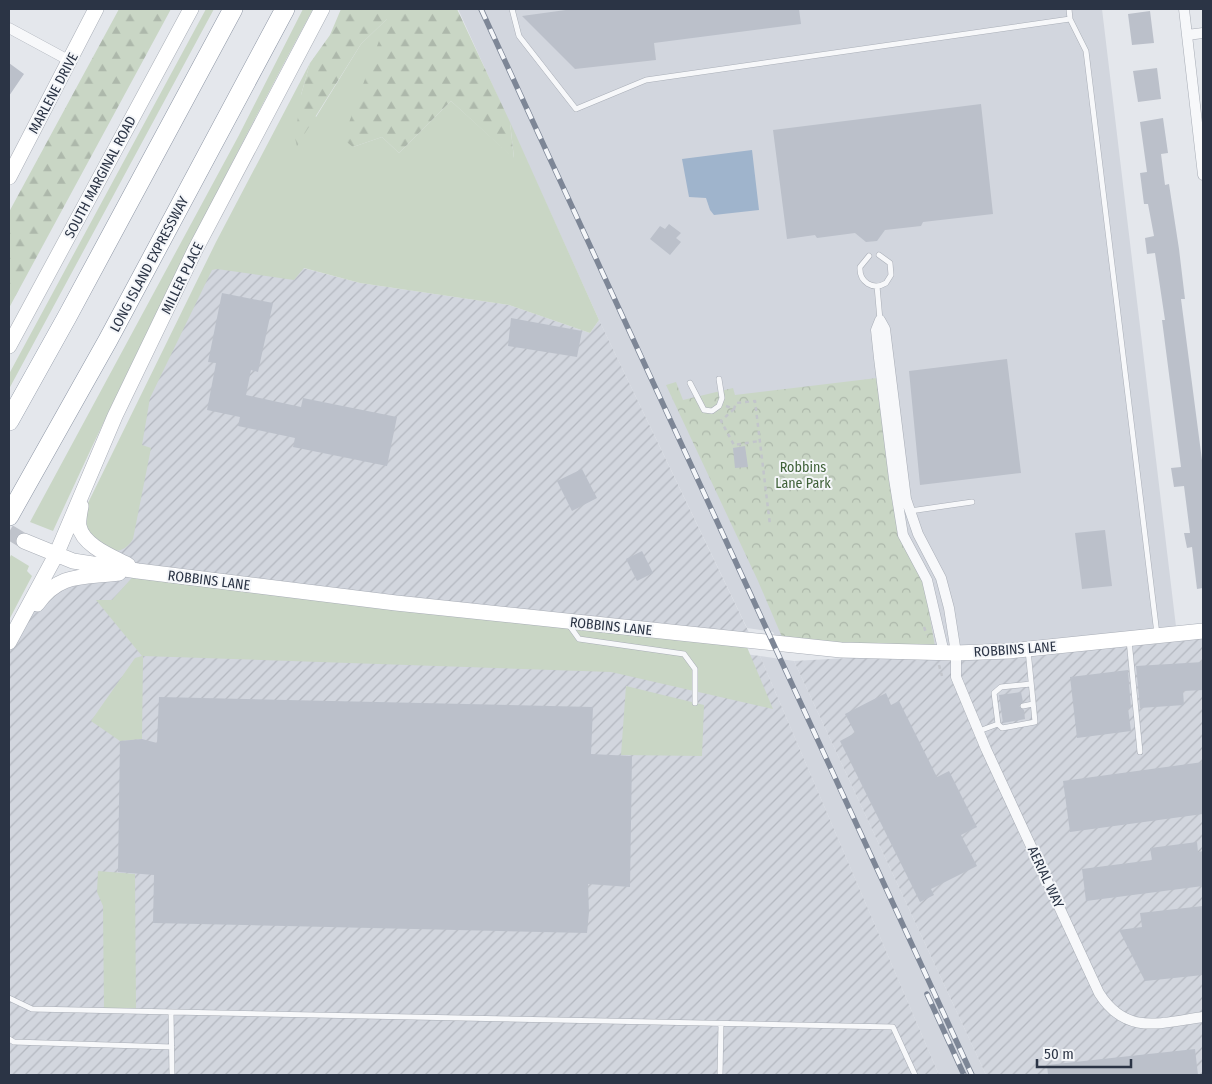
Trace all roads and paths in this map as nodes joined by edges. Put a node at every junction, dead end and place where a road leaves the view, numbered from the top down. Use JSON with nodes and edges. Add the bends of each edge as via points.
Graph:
{"nodes":[{"id":1,"x":96,"y":9,"type":"edge"},
{"id":2,"x":191,"y":9,"type":"edge"},
{"id":3,"x":233,"y":9,"type":"edge"},
{"id":4,"x":285,"y":9,"type":"edge"},
{"id":5,"x":322,"y":9,"type":"edge"},
{"id":6,"x":512,"y":9,"type":"edge"},
{"id":7,"x":1069,"y":9,"type":"edge"},
{"id":8,"x":1184,"y":9,"type":"edge"},
{"id":9,"x":1070,"y":19,"type":"junction"},
{"id":10,"x":9,"y":28,"type":"edge"},
{"id":11,"x":1203,"y":33,"type":"edge"},
{"id":12,"x":1187,"y":35,"type":"junction"},
{"id":13,"x":70,"y":61,"type":"junction"},
{"id":14,"x":1203,"y":175,"type":"edge"},
{"id":15,"x":9,"y":177,"type":"edge"},
{"id":16,"x":879,"y":255,"type":"dead end"},
{"id":17,"x":869,"y":256,"type":"dead end"},
{"id":18,"x":877,"y":286,"type":"junction"},
{"id":19,"x":880,"y":320,"type":"junction"},
{"id":20,"x":9,"y":346,"type":"edge"},
{"id":21,"x":719,"y":379,"type":"dead end"},
{"id":22,"x":690,"y":382,"type":"dead end"},
{"id":23,"x":720,"y":403,"type":"junction"},
{"id":24,"x":734,"y":409,"type":"junction"},
{"id":25,"x":9,"y":421,"type":"edge"},
{"id":26,"x":759,"y":441,"type":"junction"},
{"id":27,"x":97,"y":459,"type":"junction"},
{"id":28,"x":972,"y":502,"type":"dead end"},
{"id":29,"x":13,"y":509,"type":"edge"},
{"id":30,"x":910,"y":512,"type":"junction"},
{"id":31,"x":770,"y":525,"type":"dead end"},
{"id":32,"x":24,"y":541,"type":"tunnel mouth"},
{"id":33,"x":56,"y":555,"type":"junction"},
{"id":34,"x":138,"y":571,"type":"junction"},
{"id":35,"x":566,"y":621,"type":"junction"},
{"id":36,"x":1203,"y":631,"type":"edge"},
{"id":37,"x":1157,"y":637,"type":"junction"},
{"id":38,"x":1129,"y":640,"type":"junction"},
{"id":39,"x":9,"y":643,"type":"edge"},
{"id":40,"x":1028,"y":649,"type":"junction"},
{"id":41,"x":950,"y":653,"type":"junction"},
{"id":42,"x":1031,"y":684,"type":"junction"},
{"id":43,"x":695,"y":703,"type":"dead end"},
{"id":44,"x":1033,"y":704,"type":"junction"},
{"id":45,"x":1023,"y":706,"type":"dead end"},
{"id":46,"x":998,"y":724,"type":"junction"},
{"id":47,"x":979,"y":732,"type":"junction"},
{"id":48,"x":1140,"y":752,"type":"dead end"},
{"id":49,"x":9,"y":998,"type":"edge"},
{"id":50,"x":171,"y":1012,"type":"junction"},
{"id":51,"x":1203,"y":1017,"type":"edge"},
{"id":52,"x":721,"y":1024,"type":"junction"},
{"id":53,"x":9,"y":1039,"type":"edge"},
{"id":54,"x":172,"y":1047,"type":"junction"},
{"id":55,"x":172,"y":1075,"type":"edge"},
{"id":56,"x":720,"y":1075,"type":"edge"},
{"id":57,"x":915,"y":1075,"type":"edge"}],
"edges":[{"from":1,"to":13,"type":"street","name":"MARLENE DRIVE"},
{"from":2,"to":20,"type":"street","name":"SOUTH MARGINAL ROAD"},
{"from":3,"to":25,"type":"highway"},
{"from":4,"to":29,"type":"highway","name":"LONG ISLAND EXPRESSWAY","via":[[113,331]]},
{"from":5,"to":27,"type":"street","name":"MILLER PLACE","via":[[195,250]]},
{"from":6,"to":9,"type":"lane","via":[[519,36],[576,109],[646,80]]},
{"from":7,"to":9,"type":"lane"},
{"from":8,"to":12,"type":"street"},
{"from":9,"to":37,"type":"lane","via":[[1086,51]]},
{"from":10,"to":13,"type":"street"},
{"from":11,"to":12,"type":"street"},
{"from":12,"to":14,"type":"street"},
{"from":13,"to":15,"type":"street","name":"MARLENE DRIVE"},
{"from":16,"to":18,"type":"lane","via":[[890,263],[892,271],[886,283]]},
{"from":17,"to":18,"type":"lane","via":[[860,267],[861,276],[867,284]]},
{"from":18,"to":19,"type":"lane"},
{"from":19,"to":30,"type":"street","via":[[885,328]]},
{"from":19,"to":41,"type":"street","via":[[876,330],[903,535],[927,580]]},
{"from":21,"to":23,"type":"lane"},
{"from":22,"to":23,"type":"lane","via":[[704,410],[712,411]]},
{"from":23,"to":24,"type":"path"},
{"from":24,"to":26,"type":"path","via":[[736,403],[754,401]]},
{"from":24,"to":26,"type":"path","via":[[720,421],[734,445]]},
{"from":26,"to":31,"type":"path"},
{"from":27,"to":33,"type":"street","name":"MILLER PLACE"},
{"from":27,"to":34,"type":"street","via":[[81,505],[79,526],[84,537],[95,546]]},
{"from":28,"to":30,"type":"lane"},
{"from":30,"to":41,"type":"street","via":[[940,578],[948,608]]},
{"from":32,"to":33,"type":"street","name":"ROBBINS LANE"},
{"from":33,"to":34,"type":"street","name":"ROBBINS LANE","via":[[73,561]]},
{"from":33,"to":39,"type":"street","name":"MILLER PLACE"},
{"from":34,"to":35,"type":"street","name":"ROBBINS LANE"},
{"from":34,"to":39,"type":"street","via":[[58,583],[44,595]]},
{"from":35,"to":41,"type":"street","name":"ROBBINS LANE","via":[[841,650]]},
{"from":35,"to":43,"type":"lane","via":[[579,638],[684,654],[694,669]]},
{"from":36,"to":37,"type":"street","name":"ROBBINS LANE"},
{"from":37,"to":38,"type":"street","name":"ROBBINS LANE"},
{"from":38,"to":40,"type":"street","name":"ROBBINS LANE"},
{"from":38,"to":48,"type":"lane"},
{"from":40,"to":41,"type":"street","name":"ROBBINS LANE"},
{"from":40,"to":42,"type":"lane"},
{"from":41,"to":47,"type":"street","name":"AERIAL WAY","via":[[956,677]]},
{"from":42,"to":44,"type":"lane"},
{"from":42,"to":46,"type":"lane","via":[[1001,687],[994,693]]},
{"from":44,"to":45,"type":"lane"},
{"from":44,"to":46,"type":"lane","via":[[1035,722],[1002,728]]},
{"from":46,"to":47,"type":"lane"},
{"from":47,"to":51,"type":"street","name":"AERIAL WAY","via":[[1108,1008],[1136,1023]]},
{"from":49,"to":50,"type":"lane","via":[[32,1009]]},
{"from":50,"to":52,"type":"lane"},
{"from":50,"to":54,"type":"lane"},
{"from":52,"to":56,"type":"lane"},
{"from":52,"to":57,"type":"lane","via":[[893,1027]]},
{"from":53,"to":54,"type":"lane","via":[[14,1042]]},
{"from":54,"to":55,"type":"lane"}]}
